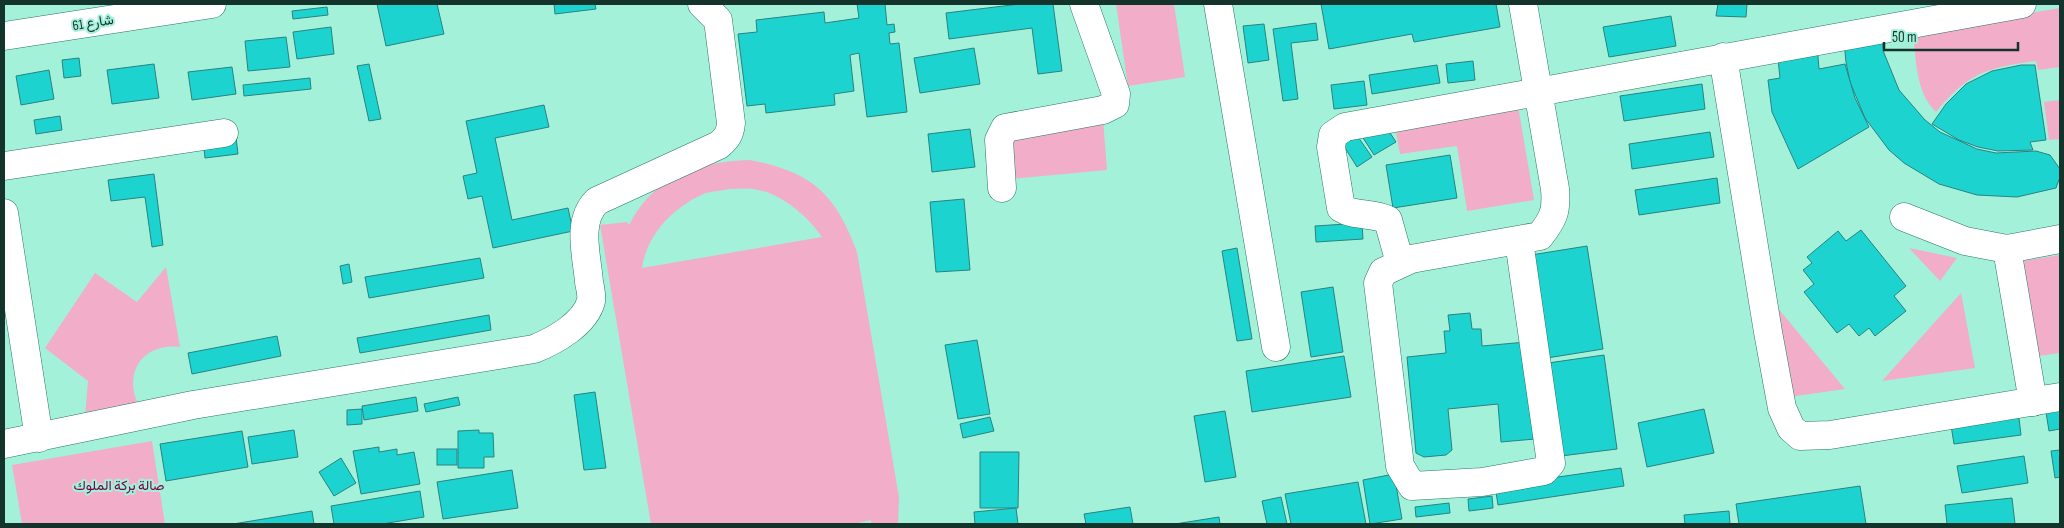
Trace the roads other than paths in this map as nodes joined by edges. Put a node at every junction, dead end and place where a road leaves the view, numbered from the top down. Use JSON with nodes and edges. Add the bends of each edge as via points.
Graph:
{"nodes":[{"id":1,"x":212,"y":4,"type":"edge"},
{"id":2,"x":712,"y":4,"type":"edge"},
{"id":3,"x":1084,"y":4,"type":"edge"},
{"id":4,"x":1218,"y":4,"type":"edge"},
{"id":5,"x":1524,"y":4,"type":"edge"},
{"id":6,"x":2022,"y":4,"type":"edge"},
{"id":7,"x":4,"y":36,"type":"edge"},
{"id":8,"x":1723,"y":57,"type":"junction"},
{"id":9,"x":1539,"y":93,"type":"junction"},
{"id":10,"x":224,"y":133,"type":"dead end"},
{"id":11,"x":4,"y":166,"type":"edge"},
{"id":12,"x":1002,"y":188,"type":"dead end"},
{"id":13,"x":4,"y":213,"type":"edge"},
{"id":14,"x":1904,"y":217,"type":"dead end"},
{"id":15,"x":2060,"y":239,"type":"edge"},
{"id":16,"x":1520,"y":242,"type":"junction"},
{"id":17,"x":2007,"y":249,"type":"junction"},
{"id":18,"x":1400,"y":263,"type":"junction"},
{"id":19,"x":1276,"y":347,"type":"dead end"},
{"id":20,"x":2060,"y":397,"type":"edge"},
{"id":21,"x":2033,"y":402,"type":"junction"},
{"id":22,"x":39,"y":438,"type":"junction"},
{"id":23,"x":4,"y":444,"type":"edge"}],
"edges":[{"from":1,"to":7,"type":"street","name":"شارع 61"},
{"from":2,"to":22,"type":"street","via":[[718,20],[732,124],[727,139],[589,208],[585,231],[591,300],[582,318],[554,341],[534,349],[193,405]]},
{"from":3,"to":12,"type":"street","via":[[1116,94],[1115,104],[1104,110],[1005,128],[999,140]]},
{"from":4,"to":19,"type":"street"},
{"from":5,"to":9,"type":"street"},
{"from":6,"to":8,"type":"street"},
{"from":8,"to":9,"type":"street"},
{"from":8,"to":21,"type":"street","via":[[1768,332],[1782,408],[1791,428],[1800,436],[1830,435]]},
{"from":9,"to":16,"type":"street","via":[[1556,205],[1553,220],[1540,236]]},
{"from":9,"to":18,"type":"street","via":[[1345,127],[1334,135],[1331,147],[1341,208],[1388,220]]},
{"from":10,"to":11,"type":"street"},
{"from":13,"to":22,"type":"street"},
{"from":14,"to":17,"type":"street","via":[[1965,241]]},
{"from":15,"to":17,"type":"street"},
{"from":16,"to":18,"type":"street"},
{"from":16,"to":18,"type":"street","via":[[1551,463],[1544,471],[1482,482],[1412,486],[1400,466],[1378,283],[1384,272]]},
{"from":17,"to":21,"type":"street"},
{"from":20,"to":21,"type":"street"},
{"from":22,"to":23,"type":"street"}]}
